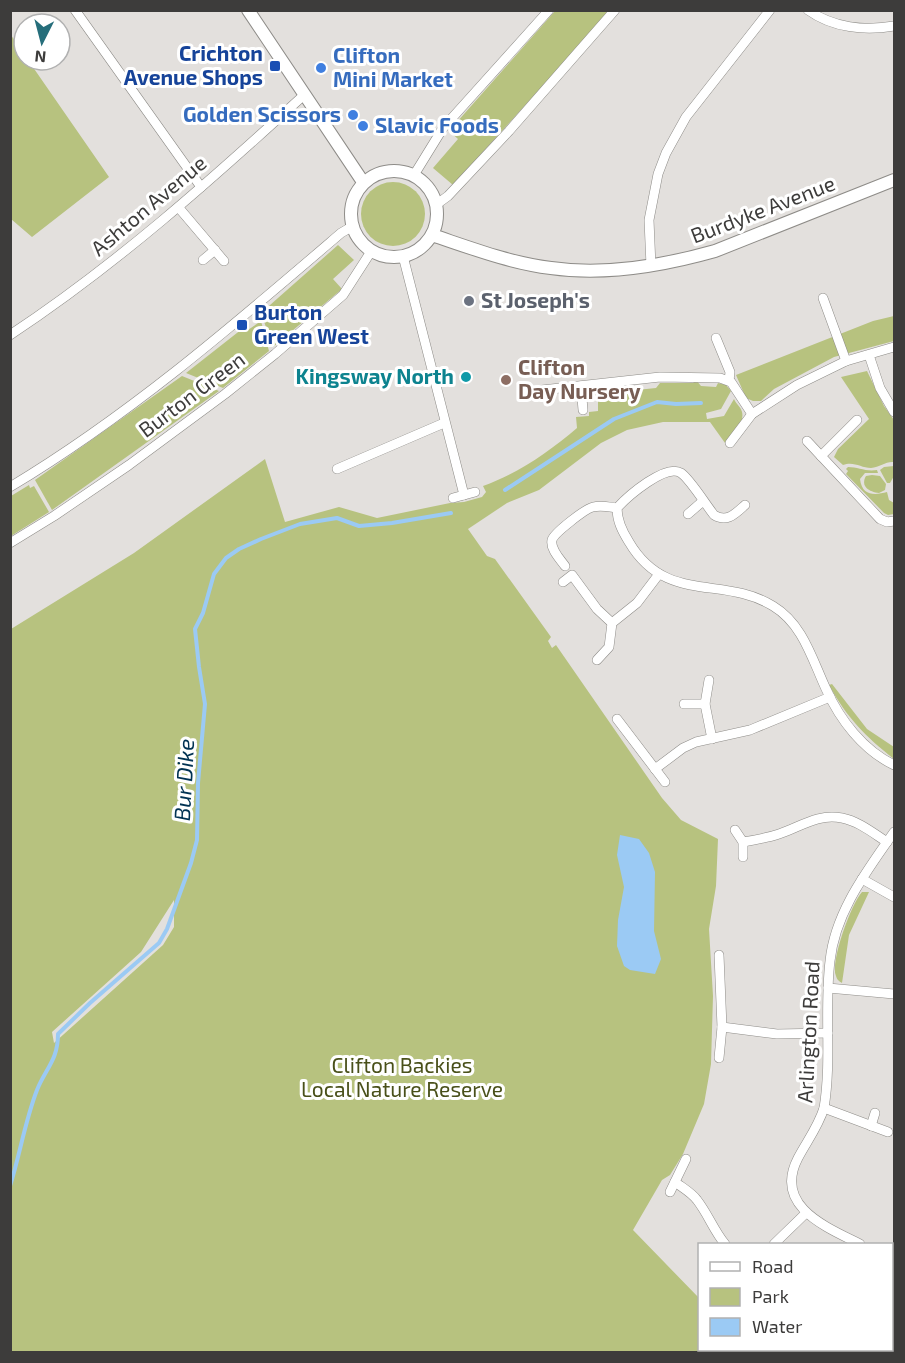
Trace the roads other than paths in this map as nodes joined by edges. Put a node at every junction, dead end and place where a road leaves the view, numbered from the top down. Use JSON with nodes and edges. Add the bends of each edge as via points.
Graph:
{"nodes":[{"id":1,"x":75,"y":10,"type":"edge"},
{"id":2,"x":549,"y":10,"type":"edge"},
{"id":3,"x":615,"y":10,"type":"edge"},
{"id":4,"x":770,"y":10,"type":"edge"},
{"id":5,"x":808,"y":10,"type":"edge"},
{"id":6,"x":252,"y":12,"type":"edge"},
{"id":7,"x":894,"y":26,"type":"edge"},
{"id":8,"x":304,"y":96,"type":"junction"},
{"id":9,"x":414,"y":175,"type":"junction"},
{"id":10,"x":894,"y":180,"type":"edge"},
{"id":11,"x":363,"y":182,"type":"junction"},
{"id":12,"x":201,"y":187,"type":"junction"},
{"id":13,"x":437,"y":204,"type":"junction"},
{"id":14,"x":179,"y":208,"type":"junction"},
{"id":15,"x":352,"y":226,"type":"junction"},
{"id":16,"x":432,"y":235,"type":"junction"},
{"id":17,"x":215,"y":250,"type":"junction"},
{"id":18,"x":372,"y":250,"type":"junction"},
{"id":19,"x":403,"y":256,"type":"junction"},
{"id":20,"x":203,"y":260,"type":"dead end"},
{"id":21,"x":224,"y":261,"type":"dead end"},
{"id":22,"x":651,"y":266,"type":"junction"},
{"id":23,"x":823,"y":298,"type":"dead end"},
{"id":24,"x":10,"y":322,"type":"edge"},
{"id":25,"x":14,"y":333,"type":"edge"},
{"id":26,"x":716,"y":338,"type":"dead end"},
{"id":27,"x":894,"y":347,"type":"edge"},
{"id":28,"x":869,"y":355,"type":"junction"},
{"id":29,"x":846,"y":361,"type":"junction"},
{"id":30,"x":729,"y":381,"type":"junction"},
{"id":31,"x":581,"y":386,"type":"junction"},
{"id":32,"x":542,"y":390,"type":"dead end"},
{"id":33,"x":583,"y":410,"type":"dead end"},
{"id":34,"x":894,"y":412,"type":"edge"},
{"id":35,"x":752,"y":414,"type":"junction"},
{"id":36,"x":857,"y":420,"type":"dead end"},
{"id":37,"x":444,"y":423,"type":"junction"},
{"id":38,"x":807,"y":441,"type":"dead end"},
{"id":39,"x":730,"y":443,"type":"dead end"},
{"id":40,"x":820,"y":456,"type":"junction"},
{"id":41,"x":337,"y":469,"type":"dead end"},
{"id":42,"x":10,"y":486,"type":"edge"},
{"id":43,"x":475,"y":492,"type":"dead end"},
{"id":44,"x":464,"y":495,"type":"junction"},
{"id":45,"x":453,"y":498,"type":"dead end"},
{"id":46,"x":703,"y":501,"type":"junction"},
{"id":47,"x":745,"y":505,"type":"dead end"},
{"id":48,"x":617,"y":508,"type":"junction"},
{"id":49,"x":688,"y":514,"type":"dead end"},
{"id":50,"x":894,"y":521,"type":"edge"},
{"id":51,"x":10,"y":543,"type":"edge"},
{"id":52,"x":565,"y":566,"type":"dead end"},
{"id":53,"x":659,"y":574,"type":"junction"},
{"id":54,"x":562,"y":582,"type":"dead end"},
{"id":55,"x":612,"y":623,"type":"junction"},
{"id":56,"x":597,"y":660,"type":"dead end"},
{"id":57,"x":709,"y":680,"type":"dead end"},
{"id":58,"x":830,"y":697,"type":"junction"},
{"id":59,"x":684,"y":704,"type":"dead end"},
{"id":60,"x":705,"y":704,"type":"junction"},
{"id":61,"x":616,"y":719,"type":"dead end"},
{"id":62,"x":712,"y":739,"type":"junction"},
{"id":63,"x":894,"y":765,"type":"edge"},
{"id":64,"x":655,"y":769,"type":"junction"},
{"id":65,"x":665,"y":782,"type":"dead end"},
{"id":66,"x":735,"y":830,"type":"dead end"},
{"id":67,"x":894,"y":832,"type":"edge"},
{"id":68,"x":742,"y":842,"type":"junction"},
{"id":69,"x":887,"y":842,"type":"junction"},
{"id":70,"x":743,"y":857,"type":"dead end"},
{"id":71,"x":862,"y":879,"type":"junction"},
{"id":72,"x":894,"y":897,"type":"edge"},
{"id":73,"x":719,"y":955,"type":"dead end"},
{"id":74,"x":828,"y":988,"type":"junction"},
{"id":75,"x":894,"y":994,"type":"edge"},
{"id":76,"x":722,"y":1027,"type":"junction"},
{"id":77,"x":828,"y":1034,"type":"junction"},
{"id":78,"x":718,"y":1058,"type":"dead end"},
{"id":79,"x":824,"y":1108,"type":"junction"},
{"id":80,"x":875,"y":1113,"type":"dead end"},
{"id":81,"x":871,"y":1126,"type":"junction"},
{"id":82,"x":888,"y":1132,"type":"dead end"},
{"id":83,"x":686,"y":1159,"type":"dead end"},
{"id":84,"x":675,"y":1182,"type":"junction"},
{"id":85,"x":670,"y":1192,"type":"dead end"},
{"id":86,"x":806,"y":1214,"type":"junction"},
{"id":87,"x":724,"y":1243,"type":"edge"},
{"id":88,"x":776,"y":1243,"type":"edge"},
{"id":89,"x":856,"y":1243,"type":"edge"}],
"edges":[{"from":1,"to":12,"type":"street"},
{"from":2,"to":9,"type":"street","via":[[443,128]]},
{"from":3,"to":13,"type":"street","via":[[509,131]]},
{"from":4,"to":22,"type":"street","via":[[686,117],[666,153],[649,220]]},
{"from":5,"to":7,"type":"street","via":[[842,26]]},
{"from":6,"to":8,"type":"street"},
{"from":8,"to":11,"type":"street"},
{"from":8,"to":12,"type":"street","name":"Ashton Avenue"},
{"from":9,"to":11,"type":"street","via":[[388,171]]},
{"from":9,"to":13,"type":"street","via":[[431,190]]},
{"from":10,"to":22,"type":"street","name":"Burdyke Avenue","via":[[715,251]]},
{"from":11,"to":15,"type":"street","via":[[351,207]]},
{"from":12,"to":14,"type":"street","name":"Ashton Avenue"},
{"from":13,"to":16,"type":"street"},
{"from":14,"to":17,"type":"street"},
{"from":14,"to":25,"type":"street","name":"Ashton Avenue"},
{"from":15,"to":18,"type":"street"},
{"from":15,"to":42,"type":"street","name":"Burton Green","via":[[179,370]]},
{"from":16,"to":19,"type":"street","via":[[423,246]]},
{"from":16,"to":22,"type":"street","name":"Burdyke Avenue","via":[[502,258],[552,268],[602,271]]},
{"from":17,"to":20,"type":"street"},
{"from":17,"to":21,"type":"street"},
{"from":18,"to":19,"type":"street"},
{"from":18,"to":51,"type":"street","name":"Burton Green","via":[[343,295],[275,354],[129,465]]},
{"from":19,"to":37,"type":"street"},
{"from":23,"to":29,"type":"street"},
{"from":24,"to":25,"type":"street"},
{"from":26,"to":30,"type":"street","via":[[730,372]]},
{"from":27,"to":28,"type":"street"},
{"from":28,"to":29,"type":"street"},
{"from":28,"to":34,"type":"street","via":[[880,388]]},
{"from":29,"to":35,"type":"street","via":[[797,385]]},
{"from":30,"to":31,"type":"street","via":[[660,377]]},
{"from":30,"to":35,"type":"street"},
{"from":31,"to":32,"type":"street"},
{"from":31,"to":33,"type":"street"},
{"from":35,"to":39,"type":"street"},
{"from":36,"to":40,"type":"street"},
{"from":37,"to":41,"type":"street"},
{"from":37,"to":44,"type":"street"},
{"from":38,"to":40,"type":"street"},
{"from":40,"to":50,"type":"street","via":[[880,519]]},
{"from":43,"to":44,"type":"street"},
{"from":44,"to":45,"type":"street"},
{"from":46,"to":47,"type":"street","via":[[714,515],[726,519]]},
{"from":46,"to":48,"type":"street","via":[[681,473],[673,470],[663,472]]},
{"from":46,"to":49,"type":"street"},
{"from":48,"to":52,"type":"street","via":[[591,507],[555,534],[552,548]]},
{"from":48,"to":53,"type":"street","via":[[621,528],[634,550]]},
{"from":53,"to":55,"type":"street","via":[[637,603]]},
{"from":53,"to":58,"type":"street","via":[[675,582],[755,597],[774,606],[803,638]]},
{"from":54,"to":55,"type":"street","via":[[572,575]]},
{"from":55,"to":56,"type":"street","via":[[609,647]]},
{"from":57,"to":60,"type":"street"},
{"from":58,"to":62,"type":"street","via":[[750,730]]},
{"from":58,"to":63,"type":"street","via":[[852,731]]},
{"from":59,"to":60,"type":"street"},
{"from":60,"to":62,"type":"street"},
{"from":61,"to":64,"type":"street"},
{"from":62,"to":64,"type":"street","via":[[683,748]]},
{"from":64,"to":65,"type":"street"},
{"from":66,"to":68,"type":"street"},
{"from":67,"to":69,"type":"street","name":"Arlington Road"},
{"from":68,"to":69,"type":"street","via":[[782,833],[824,817],[854,822]]},
{"from":68,"to":70,"type":"street"},
{"from":69,"to":71,"type":"street","name":"Arlington Road"},
{"from":71,"to":72,"type":"street"},
{"from":71,"to":74,"type":"street","name":"Arlington Road","via":[[848,902],[834,941]]},
{"from":73,"to":76,"type":"street"},
{"from":74,"to":75,"type":"street"},
{"from":74,"to":77,"type":"street","name":"Arlington Road"},
{"from":76,"to":77,"type":"street","via":[[777,1035]]},
{"from":76,"to":78,"type":"street"},
{"from":77,"to":79,"type":"street","name":"Arlington Road"},
{"from":79,"to":81,"type":"street"},
{"from":79,"to":86,"type":"street","name":"Arlington Road","via":[[793,1168],[794,1194]]},
{"from":80,"to":81,"type":"street"},
{"from":81,"to":82,"type":"street"},
{"from":83,"to":84,"type":"street"},
{"from":84,"to":85,"type":"street"},
{"from":84,"to":87,"type":"street","via":[[696,1197]]},
{"from":86,"to":88,"type":"street"},
{"from":86,"to":89,"type":"street"}]}
